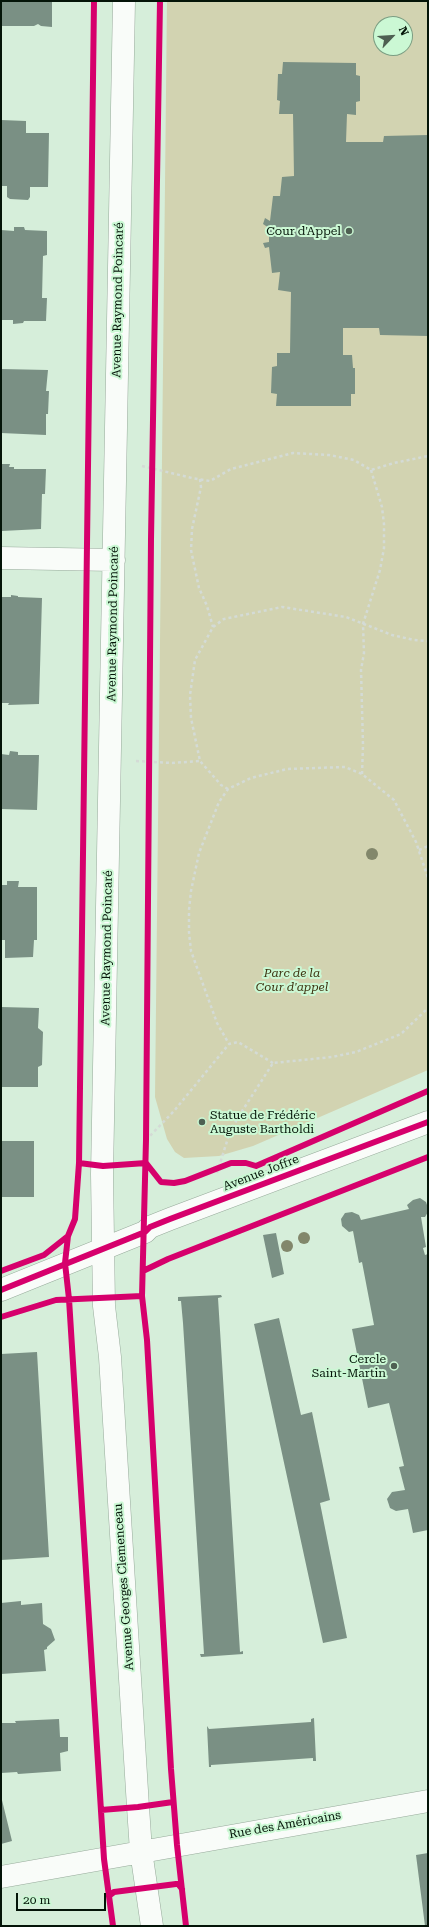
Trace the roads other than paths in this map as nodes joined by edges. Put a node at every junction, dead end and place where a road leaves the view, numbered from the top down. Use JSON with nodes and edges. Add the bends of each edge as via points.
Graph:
{"nodes":[{"id":1,"x":124,"y":1,"type":"edge"},
{"id":2,"x":1,"y":558,"type":"edge"},
{"id":3,"x":114,"y":560,"type":"junction"},
{"id":4,"x":428,"y":1122,"type":"edge"},
{"id":5,"x":104,"y":1247,"type":"junction"},
{"id":6,"x":1,"y":1290,"type":"edge"},
{"id":7,"x":428,"y":1801,"type":"edge"},
{"id":8,"x":141,"y":1851,"type":"junction"},
{"id":9,"x":1,"y":1877,"type":"edge"},
{"id":10,"x":152,"y":1926,"type":"edge"}],
"edges":[{"from":1,"to":3,"type":"street","name":"Avenue Raymond Poincaré"},
{"from":2,"to":3,"type":"street"},
{"from":3,"to":5,"type":"street","name":"Avenue Raymond Poincaré","via":[[102,1174]]},
{"from":4,"to":5,"type":"street","name":"Avenue Joffre","via":[[150,1227],[145,1232]]},
{"from":5,"to":6,"type":"street","name":"Avenue Joffre"},
{"from":5,"to":8,"type":"street","name":"Avenue Georges Clemenceau","via":[[104,1306],[110,1358]]},
{"from":7,"to":8,"type":"street","name":"Rue des Américains"},
{"from":8,"to":9,"type":"street","name":"Rue des Américains"},
{"from":8,"to":10,"type":"street","name":"Avenue Georges Clemenceau"}]}
